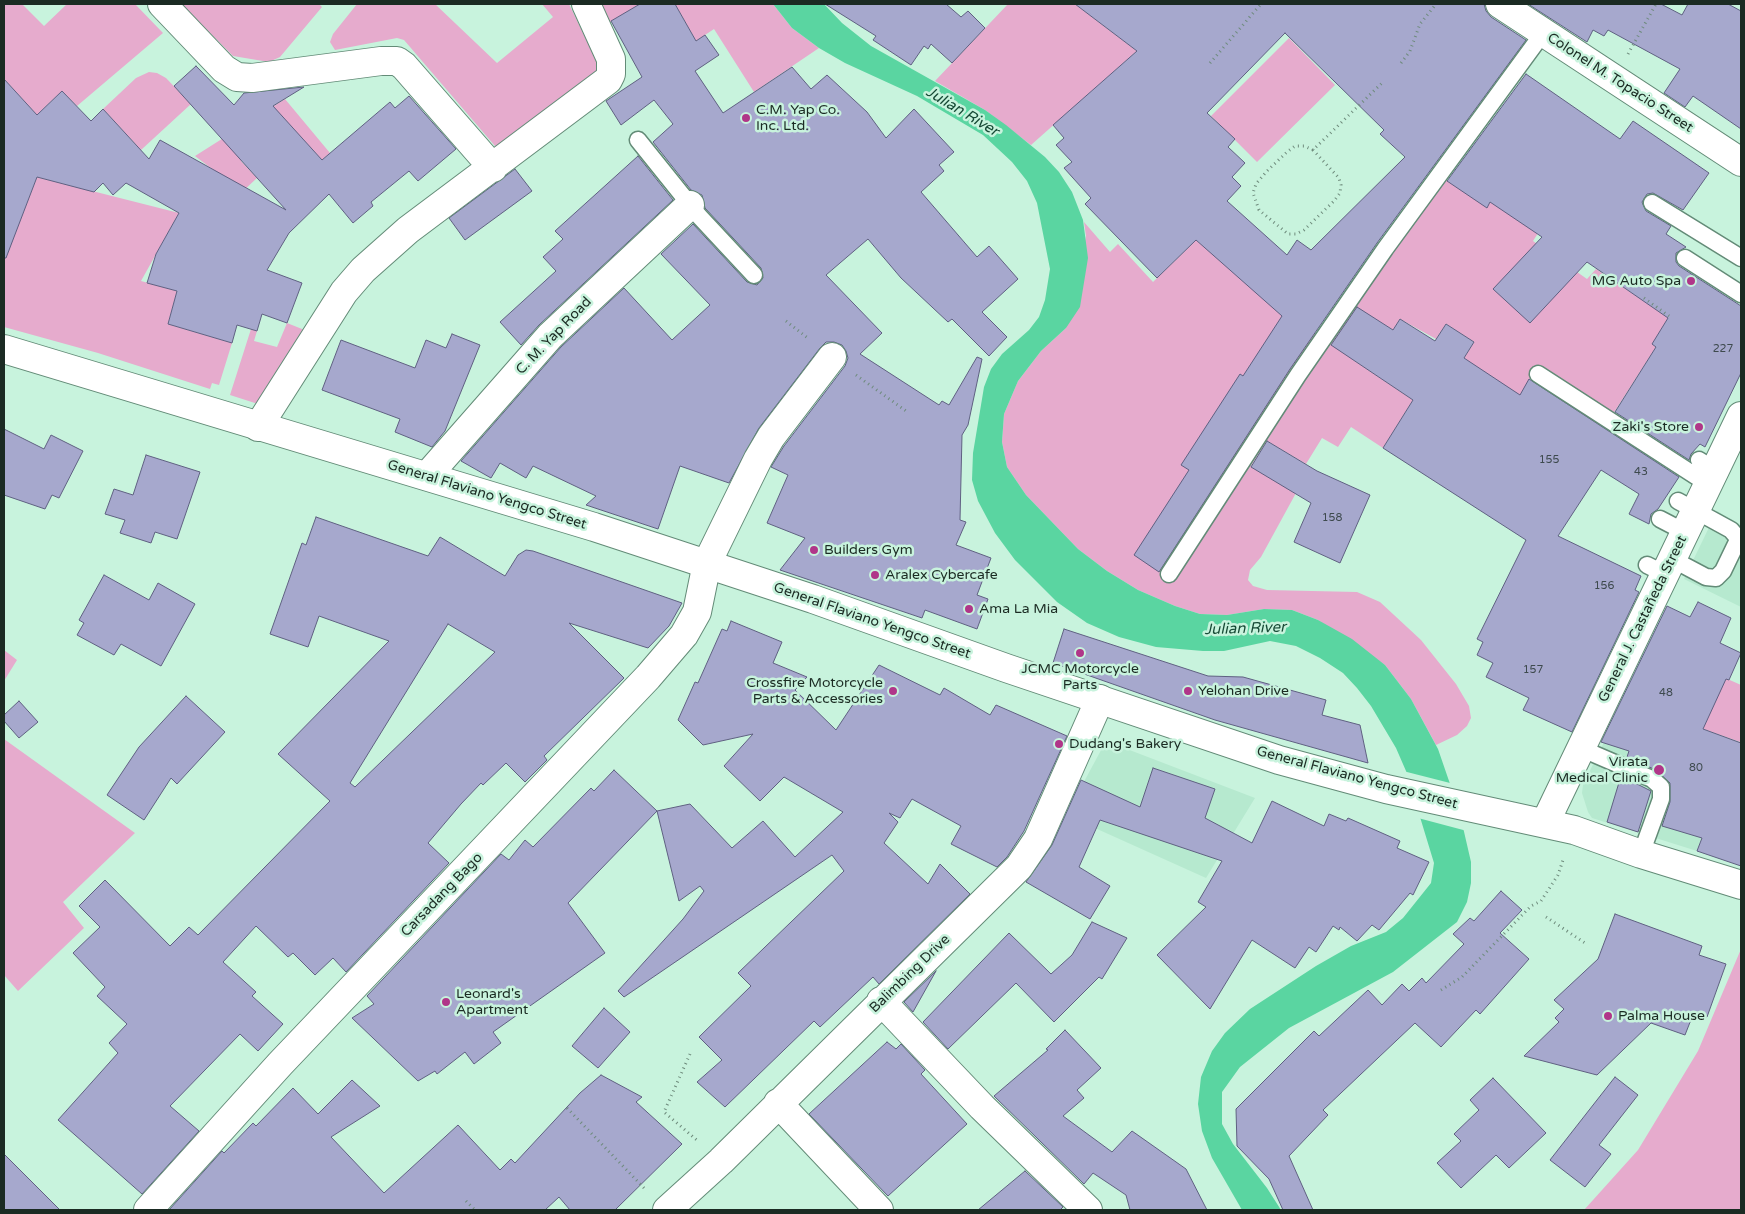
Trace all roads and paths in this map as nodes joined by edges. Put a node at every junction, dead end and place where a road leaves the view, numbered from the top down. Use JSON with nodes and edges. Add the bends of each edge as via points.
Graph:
{"nodes":[{"id":1,"x":162,"y":4,"type":"edge"},
{"id":2,"x":586,"y":4,"type":"edge"},
{"id":3,"x":1261,"y":4,"type":"edge"},
{"id":4,"x":1436,"y":4,"type":"edge"},
{"id":5,"x":1500,"y":4,"type":"edge"},
{"id":6,"x":1656,"y":4,"type":"edge"},
{"id":7,"x":1543,"y":33,"type":"junction"},
{"id":8,"x":1210,"y":63,"type":"dead end"},
{"id":9,"x":1401,"y":63,"type":"dead end"},
{"id":10,"x":1614,"y":80,"type":"junction"},
{"id":11,"x":1382,"y":83,"type":"dead end"},
{"id":12,"x":638,"y":140,"type":"dead end"},
{"id":13,"x":1313,"y":150,"type":"junction"},
{"id":14,"x":1741,"y":162,"type":"edge"},
{"id":15,"x":493,"y":168,"type":"junction"},
{"id":16,"x":1652,"y":203,"type":"dead end"},
{"id":17,"x":690,"y":205,"type":"junction"},
{"id":18,"x":1684,"y":258,"type":"dead end"},
{"id":19,"x":1741,"y":258,"type":"edge"},
{"id":20,"x":754,"y":276,"type":"dead end"},
{"id":21,"x":1741,"y":294,"type":"edge"},
{"id":22,"x":1644,"y":298,"type":"dead end"},
{"id":23,"x":1669,"y":316,"type":"dead end"},
{"id":24,"x":4,"y":349,"type":"edge"},
{"id":25,"x":832,"y":357,"type":"dead end"},
{"id":26,"x":1538,"y":374,"type":"dead end"},
{"id":27,"x":1741,"y":416,"type":"edge"},
{"id":28,"x":258,"y":427,"type":"junction"},
{"id":29,"x":1707,"y":471,"type":"junction"},
{"id":30,"x":428,"y":476,"type":"junction"},
{"id":31,"x":1686,"y":515,"type":"junction"},
{"id":32,"x":1660,"y":519,"type":"dead end"},
{"id":33,"x":707,"y":564,"type":"junction"},
{"id":34,"x":1661,"y":566,"type":"junction"},
{"id":35,"x":1169,"y":574,"type":"dead end"},
{"id":36,"x":1100,"y":699,"type":"junction"},
{"id":37,"x":1580,"y":748,"type":"junction"},
{"id":38,"x":1545,"y":823,"type":"junction"},
{"id":39,"x":1574,"y":830,"type":"junction"},
{"id":40,"x":1641,"y":854,"type":"junction"},
{"id":41,"x":1741,"y":886,"type":"edge"},
{"id":42,"x":1546,"y":917,"type":"dead end"},
{"id":43,"x":1586,"y":943,"type":"dead end"},
{"id":44,"x":1441,"y":990,"type":"dead end"},
{"id":45,"x":882,"y":1001,"type":"junction"},
{"id":46,"x":690,"y":1054,"type":"dead end"},
{"id":47,"x":778,"y":1103,"type":"junction"},
{"id":48,"x":567,"y":1108,"type":"dead end"},
{"id":49,"x":721,"y":1161,"type":"junction"},
{"id":50,"x":646,"y":1190,"type":"dead end"},
{"id":51,"x":466,"y":1201,"type":"dead end"},
{"id":52,"x":148,"y":1210,"type":"edge"},
{"id":53,"x":475,"y":1210,"type":"edge"},
{"id":54,"x":667,"y":1210,"type":"edge"},
{"id":55,"x":879,"y":1210,"type":"edge"},
{"id":56,"x":1088,"y":1210,"type":"edge"}],
"edges":[{"from":1,"to":15,"type":"street","via":[[224,69],[237,77],[397,61]]},
{"from":2,"to":15,"type":"street","via":[[611,59],[612,74]]},
{"from":3,"to":8,"type":"path"},
{"from":4,"to":9,"type":"path","via":[[1420,24],[1410,51]]},
{"from":5,"to":7,"type":"street","name":"Colonel M. Topacio Street"},
{"from":6,"to":10,"type":"path"},
{"from":7,"to":10,"type":"street","name":"Colonel M. Topacio Street"},
{"from":7,"to":35,"type":"lane","via":[[1385,249],[1298,375]]},
{"from":10,"to":14,"type":"street","name":"Colonel M. Topacio Street"},
{"from":11,"to":13,"type":"path"},
{"from":12,"to":17,"type":"lane"},
{"from":13,"to":13,"type":"path","via":[[1295,146],[1266,172],[1253,193],[1259,210],[1288,234],[1304,230],[1340,193],[1339,178]]},
{"from":15,"to":28,"type":"street","via":[[402,235],[362,270],[344,292]]},
{"from":16,"to":19,"type":"lane"},
{"from":17,"to":20,"type":"lane"},
{"from":17,"to":30,"type":"street","name":"C. M. Yap Road","via":[[550,336]]},
{"from":18,"to":21,"type":"lane"},
{"from":22,"to":23,"type":"path"},
{"from":24,"to":28,"type":"street","name":"General Flaviano Yengco Street"},
{"from":25,"to":33,"type":"street","name":"Carsadang Bago","via":[[766,444]]},
{"from":26,"to":29,"type":"lane"},
{"from":27,"to":29,"type":"street","name":"General J. Castañeda Street"},
{"from":28,"to":30,"type":"street","name":"General Flaviano Yengco Street"},
{"from":29,"to":31,"type":"street","name":"General J. Castañeda Street"},
{"from":30,"to":33,"type":"street","name":"General Flaviano Yengco Street"},
{"from":31,"to":32,"type":"lane"},
{"from":31,"to":34,"type":"street","name":"General J. Castañeda Street"},
{"from":31,"to":34,"type":"lane","via":[[1734,533],[1736,547],[1716,578]]},
{"from":33,"to":36,"type":"street","name":"General Flaviano Yengco Street"},
{"from":33,"to":52,"type":"street","name":"Carsadang Bago","via":[[697,612],[684,635],[648,677],[280,1064]]},
{"from":34,"to":37,"type":"street","name":"General J. Castañeda Street"},
{"from":36,"to":38,"type":"street","name":"General Flaviano Yengco Street","via":[[1280,760],[1464,807]]},
{"from":36,"to":45,"type":"street","name":"Balimbing Drive","via":[[1038,839],[1024,860],[996,892]]},
{"from":37,"to":38,"type":"street","name":"General J. Castañeda Street"},
{"from":37,"to":40,"type":"lane","via":[[1652,779],[1661,787],[1661,799]]},
{"from":38,"to":39,"type":"street","name":"General Flaviano Yengco Street"},
{"from":39,"to":40,"type":"street","name":"General Flaviano Yengco Street"},
{"from":39,"to":44,"type":"path","via":[[1558,875],[1541,901],[1530,906],[1467,972]]},
{"from":40,"to":41,"type":"street","name":"General Flaviano Yengco Street"},
{"from":42,"to":43,"type":"path"},
{"from":45,"to":47,"type":"street","name":"Balimbing Drive"},
{"from":45,"to":56,"type":"street","via":[[982,1107]]},
{"from":46,"to":49,"type":"path","via":[[664,1112]]},
{"from":47,"to":49,"type":"street","name":"Balimbing Drive"},
{"from":47,"to":55,"type":"street"},
{"from":48,"to":50,"type":"path"},
{"from":49,"to":54,"type":"street","name":"Balimbing Drive"},
{"from":51,"to":53,"type":"path"}]}
